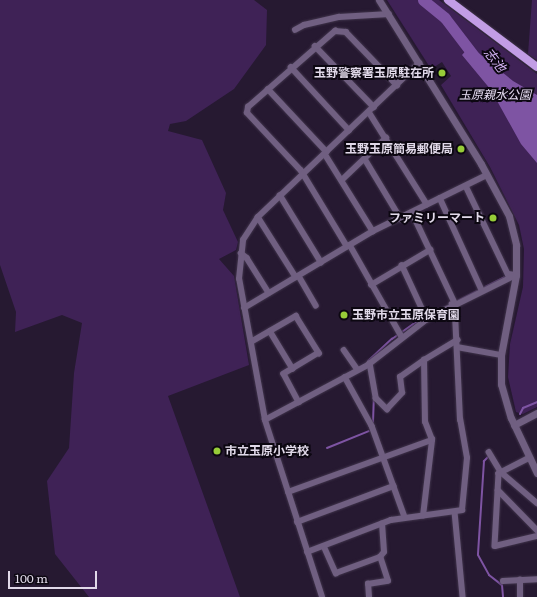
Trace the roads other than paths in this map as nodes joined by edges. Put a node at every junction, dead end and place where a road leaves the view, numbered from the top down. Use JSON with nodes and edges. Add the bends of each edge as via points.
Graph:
{"nodes":[{"id":1,"x":379,"y":0,"type":"edge"},
{"id":2,"x":448,"y":0,"type":"edge"},
{"id":3,"x":389,"y":14,"type":"junction"},
{"id":4,"x":295,"y":30,"type":"dead end"},
{"id":5,"x":315,"y":46,"type":"junction"},
{"id":6,"x":419,"y":63,"type":"junction"},
{"id":7,"x":291,"y":67,"type":"junction"},
{"id":8,"x":537,"y":67,"type":"edge"},
{"id":9,"x":397,"y":85,"type":"junction"},
{"id":10,"x":268,"y":89,"type":"junction"},
{"id":11,"x":374,"y":107,"type":"junction"},
{"id":12,"x":370,"y":112,"type":"junction"},
{"id":13,"x":350,"y":130,"type":"junction"},
{"id":14,"x":386,"y":138,"type":"junction"},
{"id":15,"x":326,"y":153,"type":"junction"},
{"id":16,"x":365,"y":158,"type":"junction"},
{"id":17,"x":487,"y":174,"type":"junction"},
{"id":18,"x":301,"y":175,"type":"junction"},
{"id":19,"x":342,"y":180,"type":"junction"},
{"id":20,"x":466,"y":186,"type":"junction"},
{"id":21,"x":280,"y":195,"type":"junction"},
{"id":22,"x":440,"y":198,"type":"junction"},
{"id":23,"x":427,"y":204,"type":"junction"},
{"id":24,"x":413,"y":214,"type":"junction"},
{"id":25,"x":258,"y":217,"type":"junction"},
{"id":26,"x":401,"y":219,"type":"junction"},
{"id":27,"x":374,"y":231,"type":"junction"},
{"id":28,"x":348,"y":246,"type":"junction"},
{"id":29,"x":430,"y":250,"type":"junction"},
{"id":30,"x":240,"y":253,"type":"junction"},
{"id":31,"x":321,"y":262,"type":"junction"},
{"id":32,"x":402,"y":265,"type":"junction"},
{"id":33,"x":516,"y":275,"type":"junction"},
{"id":34,"x":297,"y":276,"type":"junction"},
{"id":35,"x":371,"y":285,"type":"junction"},
{"id":36,"x":481,"y":288,"type":"junction"},
{"id":37,"x":269,"y":293,"type":"junction"},
{"id":38,"x":454,"y":302,"type":"junction"},
{"id":39,"x":316,"y":304,"type":"dead end"},
{"id":40,"x":244,"y":308,"type":"junction"},
{"id":41,"x":426,"y":317,"type":"junction"},
{"id":42,"x":270,"y":331,"type":"junction"},
{"id":43,"x":400,"y":335,"type":"junction"},
{"id":44,"x":457,"y":340,"type":"junction"},
{"id":45,"x":251,"y":342,"type":"junction"},
{"id":46,"x":457,"y":347,"type":"junction"},
{"id":47,"x":344,"y":350,"type":"dead end"},
{"id":48,"x":501,"y":355,"type":"junction"},
{"id":49,"x":424,"y":360,"type":"junction"},
{"id":50,"x":370,"y":363,"type":"junction"},
{"id":51,"x":293,"y":369,"type":"junction"},
{"id":52,"x":358,"y":370,"type":"junction"},
{"id":53,"x":345,"y":377,"type":"junction"},
{"id":54,"x":299,"y":402,"type":"junction"},
{"id":55,"x":537,"y":413,"type":"edge"},
{"id":56,"x":265,"y":420,"type":"junction"},
{"id":57,"x":514,"y":425,"type":"junction"},
{"id":58,"x":432,"y":440,"type":"junction"},
{"id":59,"x":489,"y":452,"type":"dead end"},
{"id":60,"x":383,"y":456,"type":"junction"},
{"id":61,"x":530,"y":458,"type":"junction"},
{"id":62,"x":502,"y":472,"type":"junction"},
{"id":63,"x":537,"y":473,"type":"edge"},
{"id":64,"x":394,"y":486,"type":"junction"},
{"id":65,"x":498,"y":490,"type":"junction"},
{"id":66,"x":288,"y":492,"type":"junction"},
{"id":67,"x":537,"y":503,"type":"edge"},
{"id":68,"x":455,"y":512,"type":"junction"},
{"id":69,"x":423,"y":516,"type":"junction"},
{"id":70,"x":405,"y":517,"type":"junction"},
{"id":71,"x":297,"y":522,"type":"junction"},
{"id":72,"x":382,"y":524,"type":"junction"},
{"id":73,"x":537,"y":530,"type":"edge"},
{"id":74,"x":537,"y":536,"type":"edge"},
{"id":75,"x":324,"y":546,"type":"junction"},
{"id":76,"x":307,"y":552,"type":"junction"},
{"id":77,"x":380,"y":557,"type":"junction"},
{"id":78,"x":537,"y":579,"type":"edge"},
{"id":79,"x":520,"y":580,"type":"junction"},
{"id":80,"x":503,"y":581,"type":"dead end"},
{"id":81,"x":322,"y":597,"type":"edge"},
{"id":82,"x":369,"y":597,"type":"edge"},
{"id":83,"x":463,"y":597,"type":"edge"},
{"id":84,"x":520,"y":597,"type":"edge"}],
"edges":[{"from":1,"to":3,"type":"street"},
{"from":2,"to":8,"type":"main road"},
{"from":3,"to":4,"type":"street","via":[[329,19]]},
{"from":3,"to":6,"type":"street"},
{"from":5,"to":7,"type":"street"},
{"from":5,"to":9,"type":"street","via":[[329,33],[346,32]]},
{"from":5,"to":11,"type":"street"},
{"from":6,"to":9,"type":"street"},
{"from":6,"to":17,"type":"street"},
{"from":7,"to":10,"type":"street"},
{"from":7,"to":13,"type":"street"},
{"from":9,"to":11,"type":"street"},
{"from":10,"to":15,"type":"street"},
{"from":10,"to":18,"type":"street","via":[[248,107],[247,113]]},
{"from":11,"to":12,"type":"street"},
{"from":12,"to":13,"type":"street"},
{"from":12,"to":14,"type":"street"},
{"from":13,"to":15,"type":"street"},
{"from":14,"to":16,"type":"street"},
{"from":14,"to":23,"type":"street"},
{"from":15,"to":18,"type":"street"},
{"from":15,"to":19,"type":"street"},
{"from":16,"to":19,"type":"street"},
{"from":16,"to":26,"type":"street"},
{"from":17,"to":20,"type":"street"},
{"from":17,"to":33,"type":"street","via":[[502,200],[513,232]]},
{"from":18,"to":21,"type":"street"},
{"from":18,"to":28,"type":"street"},
{"from":19,"to":27,"type":"street"},
{"from":20,"to":22,"type":"street"},
{"from":20,"to":33,"type":"street","via":[[508,274]]},
{"from":21,"to":25,"type":"street"},
{"from":21,"to":31,"type":"street"},
{"from":22,"to":23,"type":"street"},
{"from":22,"to":36,"type":"street"},
{"from":23,"to":24,"type":"street"},
{"from":24,"to":26,"type":"street"},
{"from":24,"to":29,"type":"street"},
{"from":25,"to":30,"type":"street","via":[[243,240]]},
{"from":25,"to":34,"type":"street"},
{"from":26,"to":27,"type":"street"},
{"from":27,"to":28,"type":"street"},
{"from":28,"to":31,"type":"street"},
{"from":28,"to":35,"type":"street"},
{"from":29,"to":32,"type":"street"},
{"from":29,"to":38,"type":"street"},
{"from":30,"to":37,"type":"street","via":[[248,258]]},
{"from":30,"to":40,"type":"street","via":[[239,279]]},
{"from":31,"to":34,"type":"street"},
{"from":32,"to":35,"type":"street"},
{"from":32,"to":41,"type":"street"},
{"from":33,"to":36,"type":"street"},
{"from":33,"to":48,"type":"street"},
{"from":34,"to":37,"type":"street"},
{"from":34,"to":39,"type":"street"},
{"from":35,"to":43,"type":"street"},
{"from":36,"to":38,"type":"street"},
{"from":37,"to":40,"type":"street"},
{"from":38,"to":41,"type":"street"},
{"from":38,"to":44,"type":"street"},
{"from":40,"to":45,"type":"street"},
{"from":41,"to":43,"type":"street"},
{"from":42,"to":45,"type":"street"},
{"from":42,"to":51,"type":"street"},
{"from":42,"to":51,"type":"street","via":[[296,316],[319,353]]},
{"from":43,"to":50,"type":"street"},
{"from":44,"to":46,"type":"street"},
{"from":44,"to":49,"type":"street"},
{"from":45,"to":56,"type":"street"},
{"from":46,"to":48,"type":"street"},
{"from":46,"to":68,"type":"street","via":[[460,420],[467,468],[462,510]]},
{"from":47,"to":52,"type":"street"},
{"from":48,"to":57,"type":"street","via":[[503,396]]},
{"from":49,"to":50,"type":"street","via":[[400,376],[402,392],[387,409],[376,398]]},
{"from":49,"to":58,"type":"street","via":[[425,422]]},
{"from":50,"to":52,"type":"street"},
{"from":51,"to":54,"type":"street","via":[[284,374]]},
{"from":52,"to":53,"type":"street"},
{"from":53,"to":54,"type":"street"},
{"from":53,"to":60,"type":"street","via":[[372,426]]},
{"from":54,"to":56,"type":"street"},
{"from":55,"to":57,"type":"street"},
{"from":56,"to":66,"type":"street"},
{"from":57,"to":61,"type":"street"},
{"from":58,"to":60,"type":"street"},
{"from":58,"to":69,"type":"street"},
{"from":59,"to":62,"type":"street"},
{"from":60,"to":64,"type":"street"},
{"from":60,"to":66,"type":"street"},
{"from":61,"to":62,"type":"street"},
{"from":61,"to":63,"type":"street"},
{"from":62,"to":65,"type":"street"},
{"from":62,"to":67,"type":"street"},
{"from":64,"to":70,"type":"street"},
{"from":64,"to":71,"type":"street"},
{"from":65,"to":73,"type":"street"},
{"from":65,"to":74,"type":"street","via":[[495,546]]},
{"from":66,"to":71,"type":"street"},
{"from":68,"to":69,"type":"street"},
{"from":68,"to":83,"type":"street"},
{"from":69,"to":70,"type":"street"},
{"from":70,"to":72,"type":"street"},
{"from":71,"to":76,"type":"street"},
{"from":72,"to":75,"type":"street"},
{"from":72,"to":77,"type":"street","via":[[384,552]]},
{"from":75,"to":76,"type":"street"},
{"from":75,"to":77,"type":"street","via":[[336,573]]},
{"from":76,"to":81,"type":"street"},
{"from":77,"to":82,"type":"street","via":[[388,581],[368,584]]},
{"from":78,"to":79,"type":"street"},
{"from":79,"to":80,"type":"street"},
{"from":79,"to":84,"type":"street"}]}
